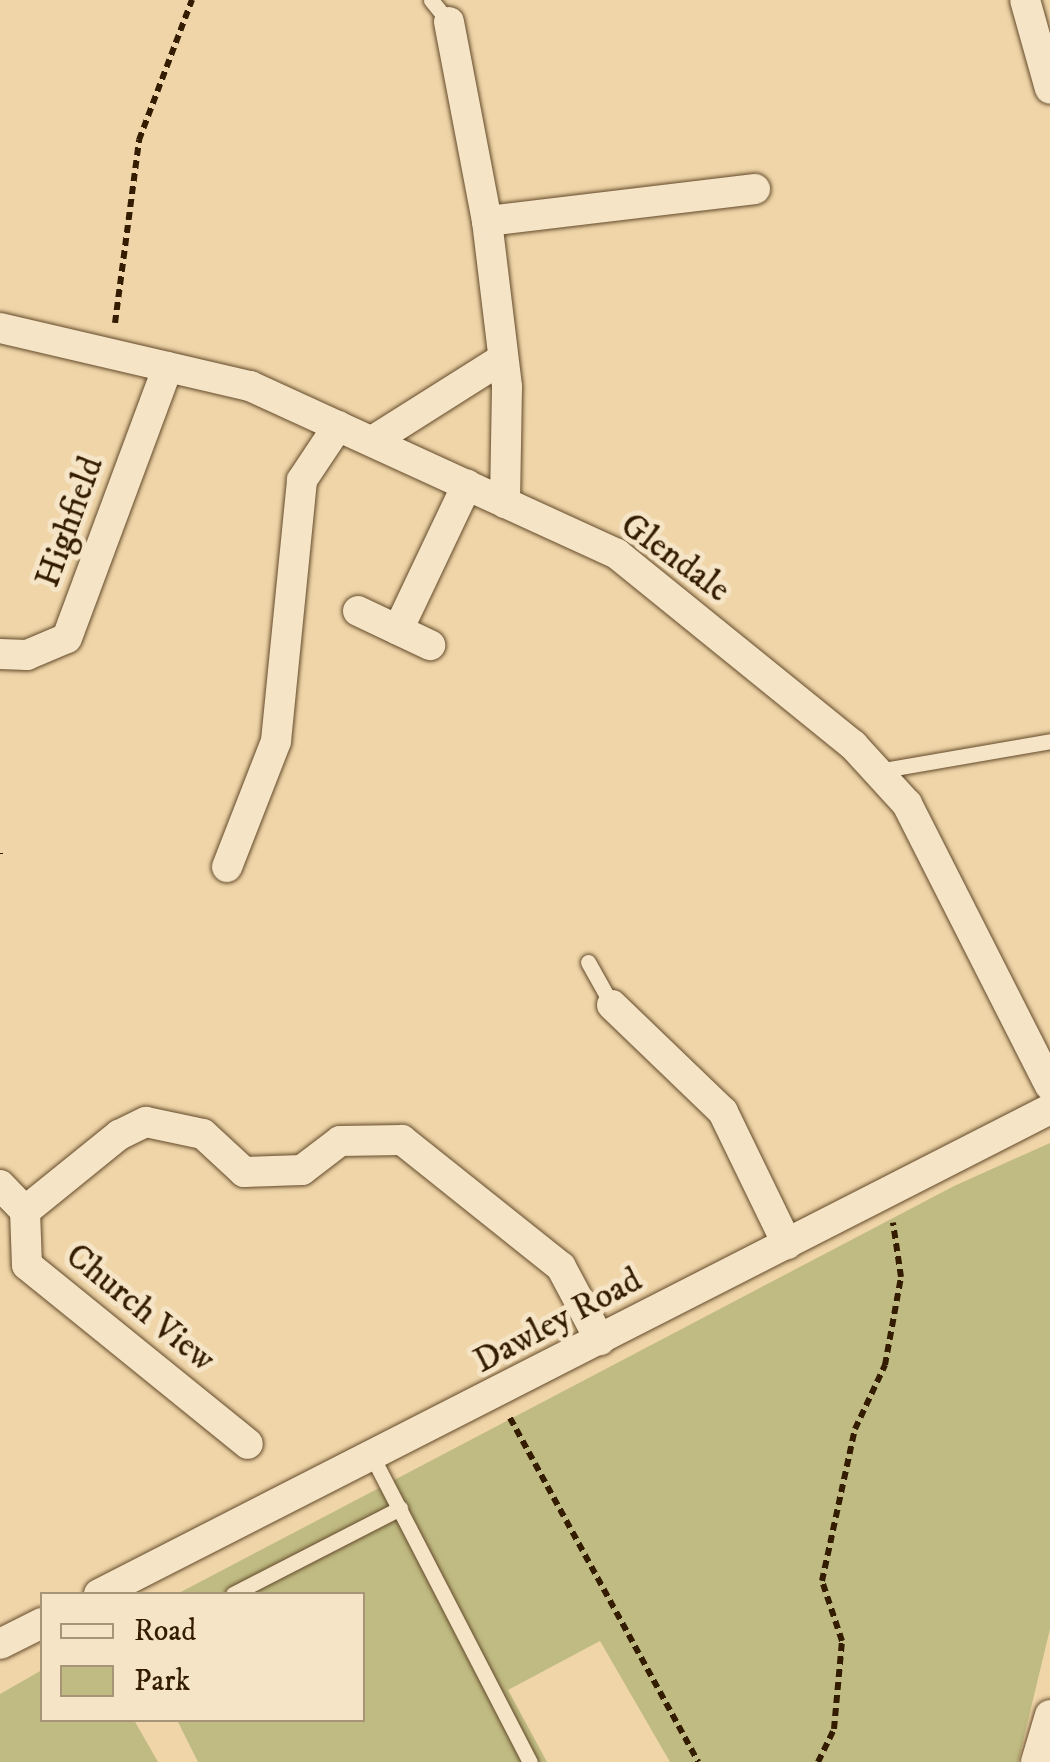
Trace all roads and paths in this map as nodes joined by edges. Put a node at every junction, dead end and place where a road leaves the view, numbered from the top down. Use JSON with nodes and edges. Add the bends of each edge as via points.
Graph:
{"nodes":[{"id":1,"x":192,"y":0,"type":"edge"},
{"id":2,"x":1025,"y":0,"type":"edge"},
{"id":3,"x":440,"y":11,"type":"edge"},
{"id":4,"x":1050,"y":89,"type":"edge"},
{"id":5,"x":755,"y":190,"type":"dead end"},
{"id":6,"x":487,"y":221,"type":"junction"},
{"id":7,"x":0,"y":328,"type":"edge"},
{"id":8,"x":111,"y":354,"type":"junction"},
{"id":9,"x":502,"y":358,"type":"junction"},
{"id":10,"x":168,"y":366,"type":"junction"},
{"id":11,"x":338,"y":426,"type":"junction"},
{"id":12,"x":374,"y":440,"type":"junction"},
{"id":13,"x":466,"y":485,"type":"junction"},
{"id":14,"x":505,"y":503,"type":"junction"},
{"id":15,"x":358,"y":611,"type":"dead end"},
{"id":16,"x":398,"y":630,"type":"junction"},
{"id":17,"x":430,"y":645,"type":"dead end"},
{"id":18,"x":0,"y":654,"type":"edge"},
{"id":19,"x":1050,"y":741,"type":"edge"},
{"id":20,"x":877,"y":771,"type":"junction"},
{"id":21,"x":227,"y":867,"type":"dead end"},
{"id":22,"x":588,"y":962,"type":"dead end"},
{"id":23,"x":612,"y":1005,"type":"joint"},
{"id":24,"x":1050,"y":1086,"type":"edge"},
{"id":25,"x":1050,"y":1109,"type":"edge"},
{"id":26,"x":0,"y":1185,"type":"edge"},
{"id":27,"x":889,"y":1192,"type":"junction"},
{"id":28,"x":25,"y":1211,"type":"junction"},
{"id":29,"x":787,"y":1244,"type":"junction"},
{"id":30,"x":14,"y":1269,"type":"edge"},
{"id":31,"x":600,"y":1340,"type":"junction"},
{"id":32,"x":498,"y":1395,"type":"junction"},
{"id":33,"x":248,"y":1444,"type":"dead end"},
{"id":34,"x":373,"y":1458,"type":"junction"},
{"id":35,"x":400,"y":1508,"type":"junction"},
{"id":36,"x":103,"y":1592,"type":"edge"},
{"id":37,"x":237,"y":1592,"type":"edge"},
{"id":38,"x":40,"y":1624,"type":"edge"},
{"id":39,"x":0,"y":1644,"type":"edge"},
{"id":40,"x":1050,"y":1715,"type":"edge"},
{"id":41,"x":530,"y":1762,"type":"edge"},
{"id":42,"x":698,"y":1762,"type":"edge"},
{"id":43,"x":818,"y":1762,"type":"edge"},
{"id":44,"x":1036,"y":1762,"type":"edge"}],
"edges":[{"from":1,"to":8,"type":"path","via":[[139,140]]},
{"from":2,"to":4,"type":"street"},
{"from":3,"to":6,"type":"street"},
{"from":5,"to":6,"type":"street"},
{"from":6,"to":9,"type":"street"},
{"from":7,"to":8,"type":"street","name":"Glendale"},
{"from":8,"to":10,"type":"street","name":"Glendale"},
{"from":9,"to":12,"type":"street"},
{"from":9,"to":14,"type":"street"},
{"from":10,"to":11,"type":"street","name":"Glendale","via":[[250,386]]},
{"from":10,"to":18,"type":"street","name":"Highfield","via":[[67,638],[27,654]]},
{"from":11,"to":12,"type":"street","name":"Glendale"},
{"from":11,"to":21,"type":"street","via":[[302,480],[276,741]]},
{"from":12,"to":13,"type":"street","name":"Glendale"},
{"from":13,"to":14,"type":"street","name":"Glendale"},
{"from":13,"to":16,"type":"street"},
{"from":14,"to":20,"type":"street","name":"Glendale","via":[[616,554]]},
{"from":15,"to":16,"type":"street"},
{"from":16,"to":17,"type":"street"},
{"from":19,"to":20,"type":"lane"},
{"from":20,"to":24,"type":"street","name":"Glendale","via":[[906,804],[940,862]]},
{"from":22,"to":23,"type":"lane"},
{"from":23,"to":29,"type":"street","via":[[723,1112]]},
{"from":25,"to":27,"type":"street","name":"Dawley Road"},
{"from":26,"to":28,"type":"street"},
{"from":27,"to":29,"type":"street","name":"Dawley Road"},
{"from":27,"to":43,"type":"path","via":[[901,1276],[886,1366],[854,1430],[822,1582],[842,1641],[834,1729]]},
{"from":28,"to":30,"type":"street","name":"Church View"},
{"from":28,"to":31,"type":"street","via":[[119,1135],[146,1122],[202,1134],[244,1172],[302,1170],[340,1140],[402,1140],[562,1266]]},
{"from":29,"to":31,"type":"street","name":"Dawley Road"},
{"from":30,"to":33,"type":"street","name":"Church View"},
{"from":31,"to":32,"type":"street","name":"Dawley Road"},
{"from":32,"to":34,"type":"street","name":"Dawley Road"},
{"from":32,"to":42,"type":"path"},
{"from":34,"to":35,"type":"lane"},
{"from":34,"to":36,"type":"street","name":"Dawley Road"},
{"from":35,"to":37,"type":"lane"},
{"from":35,"to":41,"type":"lane"},
{"from":38,"to":39,"type":"street"},
{"from":40,"to":44,"type":"street"}]}
